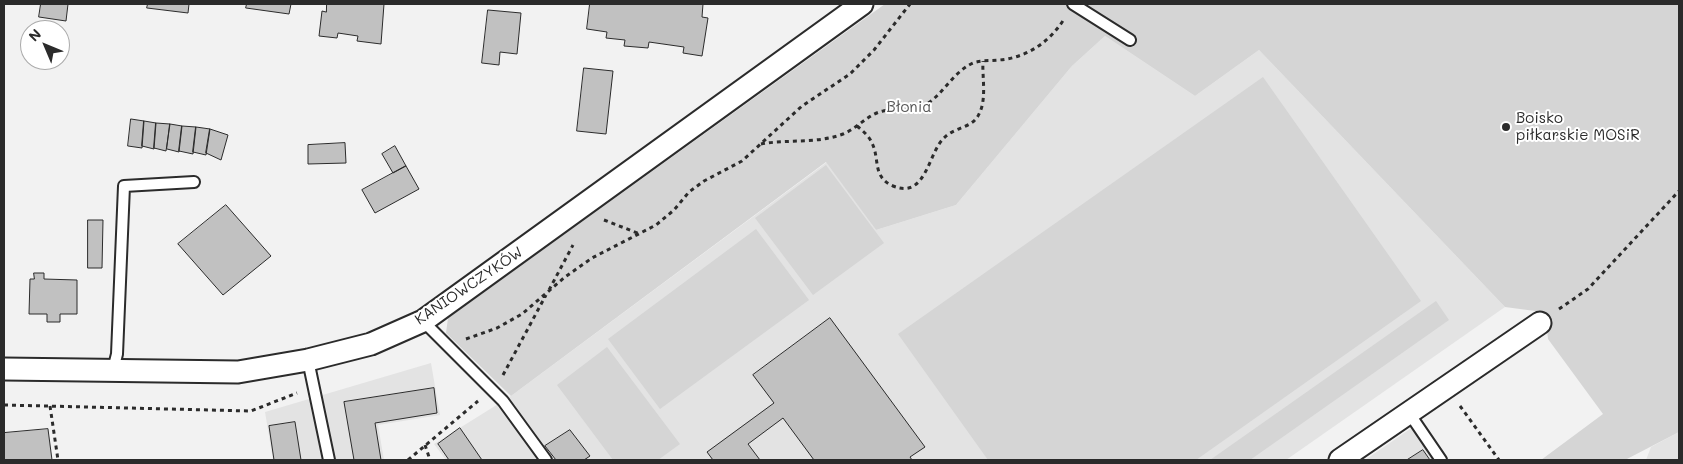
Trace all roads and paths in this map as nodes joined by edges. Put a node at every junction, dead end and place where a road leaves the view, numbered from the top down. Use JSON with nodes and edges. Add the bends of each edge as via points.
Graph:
{"nodes":[{"id":1,"x":862,"y":4,"type":"edge"},
{"id":2,"x":910,"y":4,"type":"edge"},
{"id":3,"x":1073,"y":4,"type":"edge"},
{"id":4,"x":1066,"y":16,"type":"dead end"},
{"id":5,"x":1130,"y":40,"type":"dead end"},
{"id":6,"x":983,"y":60,"type":"junction"},
{"id":7,"x":857,"y":126,"type":"junction"},
{"id":8,"x":760,"y":144,"type":"junction"},
{"id":9,"x":194,"y":182,"type":"dead end"},
{"id":10,"x":1679,"y":192,"type":"edge"},
{"id":11,"x":598,"y":218,"type":"dead end"},
{"id":12,"x":641,"y":234,"type":"junction"},
{"id":13,"x":577,"y":238,"type":"dead end"},
{"id":14,"x":547,"y":293,"type":"junction"},
{"id":15,"x":422,"y":321,"type":"junction"},
{"id":16,"x":1540,"y":323,"type":"joint"},
{"id":17,"x":446,"y":344,"type":"junction"},
{"id":18,"x":308,"y":360,"type":"junction"},
{"id":19,"x":4,"y":369,"type":"edge"},
{"id":20,"x":113,"y":370,"type":"junction"},
{"id":21,"x":1446,"y":387,"type":"junction"},
{"id":22,"x":492,"y":389,"type":"junction"},
{"id":23,"x":50,"y":406,"type":"dead end"},
{"id":24,"x":1409,"y":412,"type":"junction"},
{"id":25,"x":426,"y":445,"type":"junction"},
{"id":26,"x":58,"y":460,"type":"edge"},
{"id":27,"x":329,"y":460,"type":"edge"},
{"id":28,"x":408,"y":460,"type":"edge"},
{"id":29,"x":430,"y":460,"type":"edge"},
{"id":30,"x":546,"y":460,"type":"edge"},
{"id":31,"x":1340,"y":460,"type":"edge"},
{"id":32,"x":1441,"y":460,"type":"edge"},
{"id":33,"x":1499,"y":460,"type":"edge"}],
"edges":[{"from":1,"to":15,"type":"street","name":"KANIOWCZYKÓW"},
{"from":2,"to":8,"type":"path","via":[[874,50],[850,74],[802,106]]},
{"from":3,"to":5,"type":"lane"},
{"from":4,"to":6,"type":"path","via":[[1050,37],[1035,49],[1018,57]]},
{"from":6,"to":7,"type":"path","via":[[953,76],[933,100],[920,107],[884,110]]},
{"from":6,"to":7,"type":"path","via":[[983,100],[978,116],[971,124],[953,130],[944,138],[932,155],[927,173],[914,185],[904,188],[884,180],[875,165],[873,145]]},
{"from":7,"to":8,"type":"path","via":[[829,138]]},
{"from":8,"to":12,"type":"path","via":[[742,161],[704,181],[674,210]]},
{"from":9,"to":20,"type":"lane","via":[[124,186],[117,354]]},
{"from":10,"to":16,"type":"path","via":[[1588,289]]},
{"from":11,"to":12,"type":"path"},
{"from":12,"to":14,"type":"path","via":[[592,258]]},
{"from":13,"to":14,"type":"path"},
{"from":14,"to":17,"type":"path","via":[[522,314],[497,328]]},
{"from":14,"to":22,"type":"path","via":[[499,383]]},
{"from":15,"to":17,"type":"lane"},
{"from":15,"to":18,"type":"street","name":"KANIOWCZYKÓW","via":[[371,344]]},
{"from":16,"to":21,"type":"street"},
{"from":17,"to":22,"type":"lane"},
{"from":18,"to":20,"type":"street","name":"KANIOWCZYKÓW","via":[[238,372]]},
{"from":18,"to":27,"type":"lane"},
{"from":19,"to":20,"type":"street","name":"KANIOWCZYKÓW"},
{"from":21,"to":24,"type":"street"},
{"from":21,"to":33,"type":"path"},
{"from":22,"to":25,"type":"path"},
{"from":22,"to":30,"type":"lane"},
{"from":23,"to":26,"type":"path"},
{"from":24,"to":31,"type":"street"},
{"from":24,"to":32,"type":"lane"},
{"from":25,"to":28,"type":"path"},
{"from":25,"to":29,"type":"path"}]}
